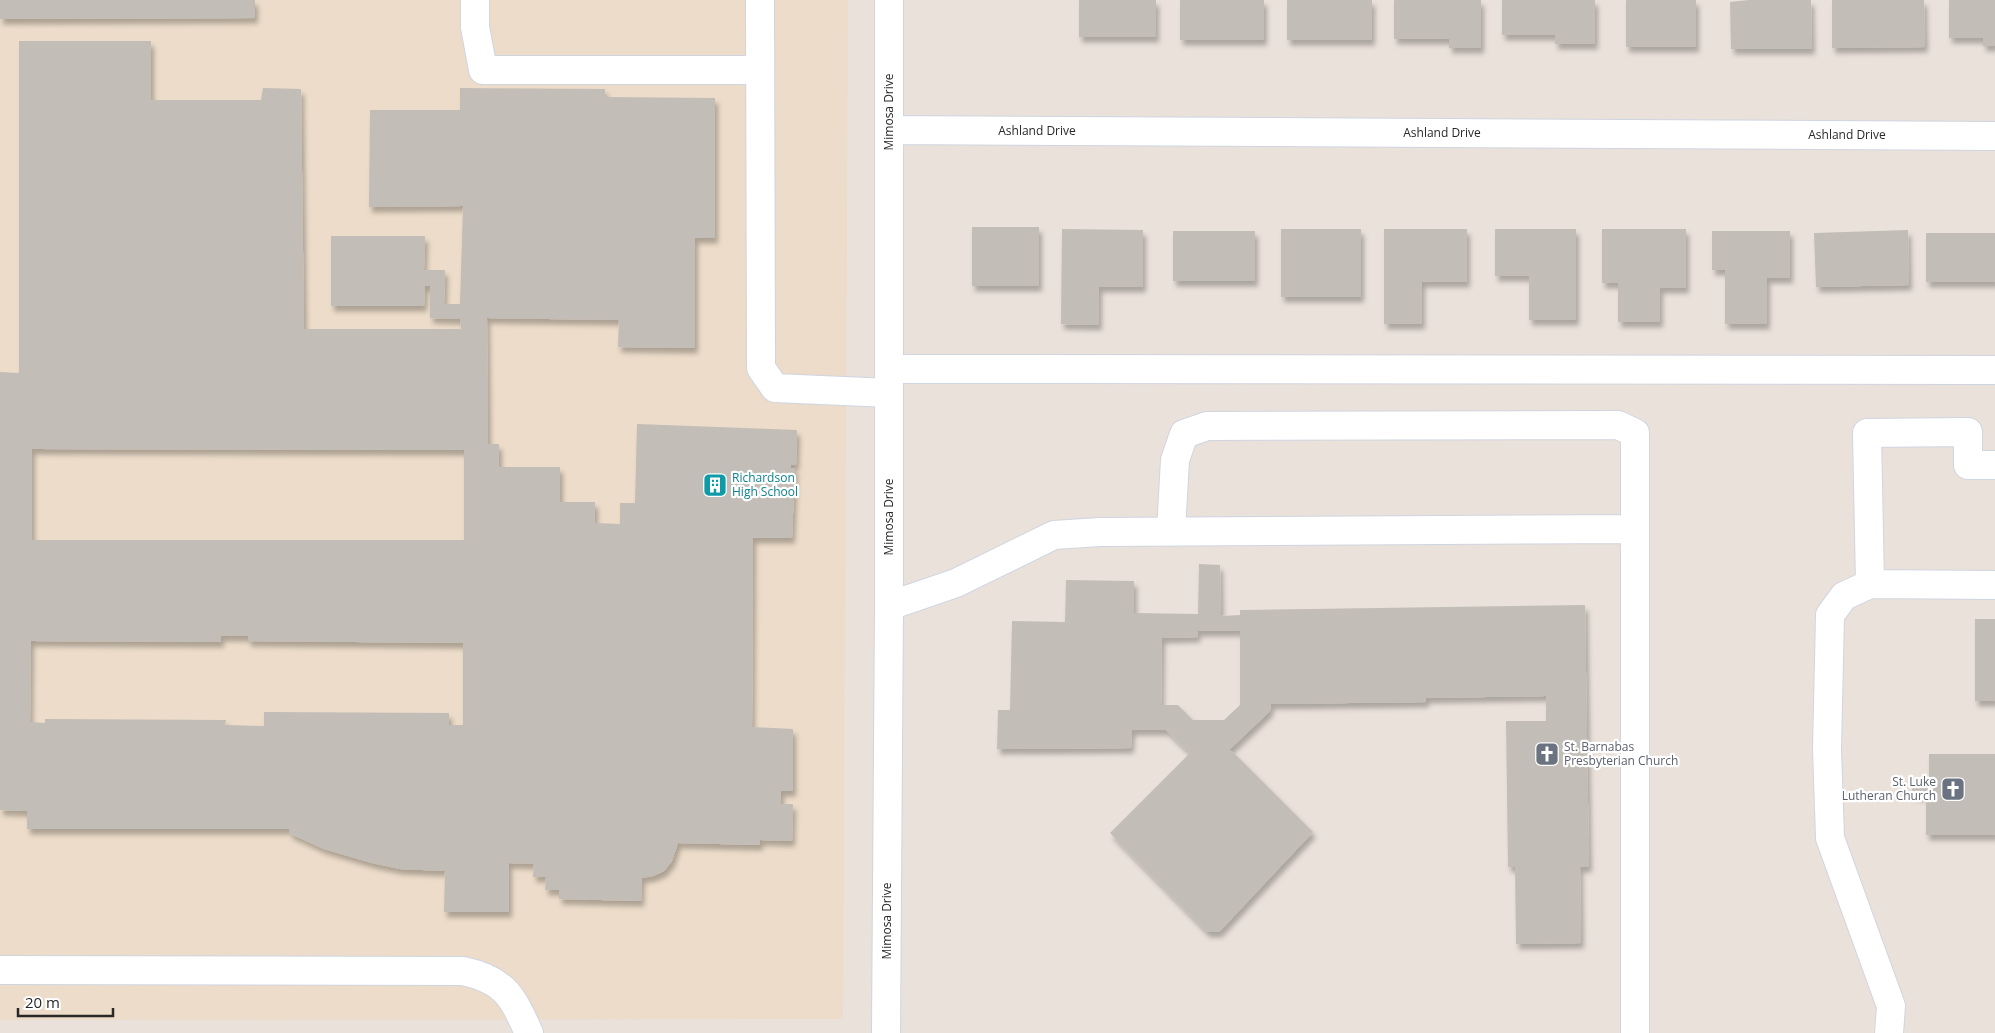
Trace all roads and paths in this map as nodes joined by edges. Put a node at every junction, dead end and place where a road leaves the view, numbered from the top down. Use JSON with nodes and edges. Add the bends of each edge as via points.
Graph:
{"nodes":[{"id":1,"x":474,"y":0,"type":"edge"},
{"id":2,"x":760,"y":0,"type":"edge"},
{"id":3,"x":889,"y":0,"type":"edge"},
{"id":4,"x":759,"y":70,"type":"junction"},
{"id":5,"x":889,"y":130,"type":"junction"},
{"id":6,"x":1995,"y":136,"type":"edge"},
{"id":7,"x":1995,"y":370,"type":"edge"},
{"id":8,"x":889,"y":381,"type":"junction"},
{"id":9,"x":1995,"y":465,"type":"edge"},
{"id":10,"x":1635,"y":529,"type":"junction"},
{"id":11,"x":1171,"y":531,"type":"junction"},
{"id":12,"x":1870,"y":584,"type":"junction"},
{"id":13,"x":1995,"y":585,"type":"edge"},
{"id":14,"x":889,"y":606,"type":"junction"},
{"id":15,"x":0,"y":970,"type":"edge"},
{"id":16,"x":529,"y":1033,"type":"edge"},
{"id":17,"x":886,"y":1033,"type":"edge"},
{"id":18,"x":1635,"y":1033,"type":"edge"},
{"id":19,"x":1890,"y":1033,"type":"edge"}],
"edges":[{"from":1,"to":4,"type":"street","via":[[483,70]]},
{"from":2,"to":4,"type":"street"},
{"from":3,"to":5,"type":"street","name":"Mimosa Drive"},
{"from":4,"to":8,"type":"street","via":[[761,368],[775,388]]},
{"from":5,"to":6,"type":"street","name":"Ashland Drive"},
{"from":5,"to":8,"type":"street","name":"Mimosa Drive"},
{"from":7,"to":8,"type":"street"},
{"from":8,"to":14,"type":"street","name":"Mimosa Drive"},
{"from":9,"to":12,"type":"street","via":[[1968,465],[1968,432],[1867,433]]},
{"from":10,"to":11,"type":"street"},
{"from":10,"to":11,"type":"street","via":[[1635,433],[1618,425],[1207,426],[1184,434],[1175,460]]},
{"from":10,"to":18,"type":"street"},
{"from":11,"to":14,"type":"street","via":[[1054,535],[956,583]]},
{"from":12,"to":13,"type":"street"},
{"from":12,"to":19,"type":"street","via":[[1844,596],[1830,616],[1827,749],[1830,838],[1891,1006]]},
{"from":14,"to":17,"type":"street","name":"Mimosa Drive"},
{"from":15,"to":16,"type":"street","via":[[463,971],[485,976],[502,988],[516,1004]]}]}
